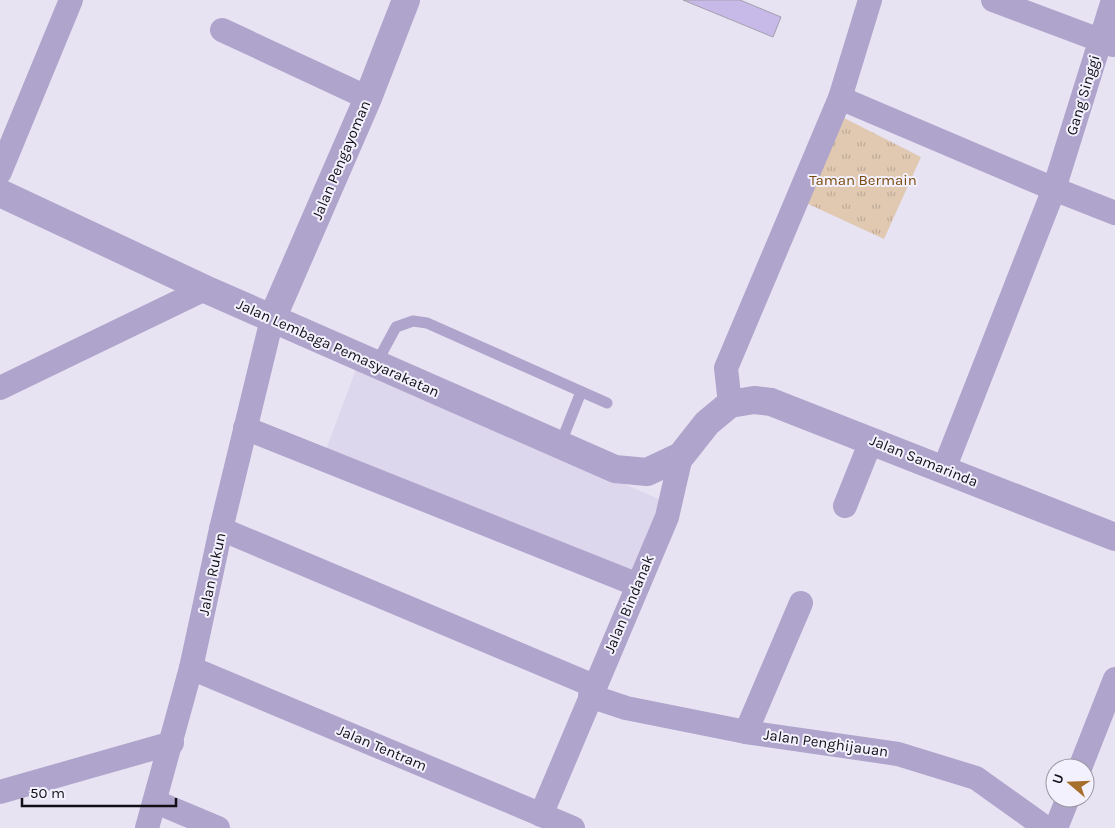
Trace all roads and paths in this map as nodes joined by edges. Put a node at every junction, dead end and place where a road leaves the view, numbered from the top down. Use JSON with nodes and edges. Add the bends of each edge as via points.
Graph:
{"nodes":[{"id":1,"x":71,"y":0,"type":"edge"},
{"id":2,"x":406,"y":0,"type":"edge"},
{"id":3,"x":870,"y":0,"type":"edge"},
{"id":4,"x":993,"y":0,"type":"edge"},
{"id":5,"x":1113,"y":0,"type":"edge"},
{"id":6,"x":222,"y":30,"type":"dead end"},
{"id":7,"x":1107,"y":42,"type":"edge"},
{"id":8,"x":368,"y":98,"type":"junction"},
{"id":9,"x":840,"y":98,"type":"junction"},
{"id":10,"x":0,"y":172,"type":"edge"},
{"id":11,"x":1054,"y":189,"type":"junction"},
{"id":12,"x":0,"y":193,"type":"edge"},
{"id":13,"x":1115,"y":213,"type":"edge"},
{"id":14,"x":205,"y":289,"type":"junction"},
{"id":15,"x":272,"y":319,"type":"junction"},
{"id":16,"x":379,"y":366,"type":"junction"},
{"id":17,"x":0,"y":388,"type":"edge"},
{"id":18,"x":581,"y":392,"type":"junction"},
{"id":19,"x":607,"y":403,"type":"dead end"},
{"id":20,"x":730,"y":404,"type":"junction"},
{"id":21,"x":245,"y":428,"type":"junction"},
{"id":22,"x":871,"y":440,"type":"junction"},
{"id":23,"x":560,"y":445,"type":"junction"},
{"id":24,"x":682,"y":456,"type":"junction"},
{"id":25,"x":944,"y":469,"type":"junction"},
{"id":26,"x":845,"y":506,"type":"dead end"},
{"id":27,"x":221,"y":529,"type":"junction"},
{"id":28,"x":1115,"y":537,"type":"edge"},
{"id":29,"x":638,"y":584,"type":"junction"},
{"id":30,"x":801,"y":603,"type":"dead end"},
{"id":31,"x":191,"y":668,"type":"junction"},
{"id":32,"x":1115,"y":679,"type":"edge"},
{"id":33,"x":592,"y":691,"type":"junction"},
{"id":34,"x":746,"y":732,"type":"junction"},
{"id":35,"x":172,"y":743,"type":"junction"},
{"id":36,"x":1084,"y":758,"type":"edge"},
{"id":37,"x":0,"y":792,"type":"edge"},
{"id":38,"x":156,"y":802,"type":"junction"},
{"id":39,"x":1064,"y":808,"type":"edge"},
{"id":40,"x":541,"y":815,"type":"junction"},
{"id":41,"x":147,"y":828,"type":"edge"},
{"id":42,"x":218,"y":828,"type":"edge"},
{"id":43,"x":573,"y":828,"type":"edge"},
{"id":44,"x":1046,"y":828,"type":"edge"},
{"id":45,"x":1056,"y":828,"type":"edge"}],
"edges":[{"from":1,"to":10,"type":"street"},
{"from":2,"to":8,"type":"street","name":"Jalan Pengayoman"},
{"from":3,"to":9,"type":"street"},
{"from":4,"to":7,"type":"street"},
{"from":5,"to":7,"type":"street","name":"Gang Singgi"},
{"from":6,"to":8,"type":"street"},
{"from":7,"to":11,"type":"street","name":"Gang Singgi"},
{"from":8,"to":15,"type":"street","name":"Jalan Pengayoman"},
{"from":9,"to":11,"type":"street"},
{"from":9,"to":20,"type":"street","via":[[726,368]]},
{"from":11,"to":13,"type":"street"},
{"from":11,"to":25,"type":"street","name":"Gang Singgi"},
{"from":12,"to":14,"type":"street","name":"Jalan Lembaga Pemasyarakatan"},
{"from":14,"to":15,"type":"street","name":"Jalan Lembaga Pemasyarakatan"},
{"from":14,"to":17,"type":"street"},
{"from":15,"to":16,"type":"street","name":"Jalan Lembaga Pemasyarakatan"},
{"from":15,"to":21,"type":"street","name":"Jalan Rukun"},
{"from":16,"to":18,"type":"lane","via":[[390,334],[396,327],[413,321],[426,323]]},
{"from":16,"to":23,"type":"street","name":"Jalan Lembaga Pemasyarakatan"},
{"from":18,"to":19,"type":"lane"},
{"from":18,"to":23,"type":"lane"},
{"from":20,"to":22,"type":"street","name":"Jalan Samarinda","via":[[754,400],[771,402]]},
{"from":20,"to":24,"type":"street","name":"Jalan Bindanak","via":[[707,423]]},
{"from":21,"to":27,"type":"street","name":"Jalan Rukun"},
{"from":21,"to":29,"type":"street"},
{"from":22,"to":25,"type":"street","name":"Jalan Samarinda"},
{"from":22,"to":26,"type":"street"},
{"from":23,"to":24,"type":"street","name":"Jalan Lembaga Pemasyarakatan","via":[[615,469],[647,472]]},
{"from":24,"to":29,"type":"street","name":"Jalan Bindanak","via":[[667,517]]},
{"from":25,"to":28,"type":"street","name":"Jalan Samarinda"},
{"from":27,"to":31,"type":"street","name":"Jalan Rukun"},
{"from":27,"to":33,"type":"street","name":"Jalan Penghijauan"},
{"from":29,"to":33,"type":"street","name":"Jalan Bindanak"},
{"from":30,"to":34,"type":"street"},
{"from":31,"to":35,"type":"street","name":"Jalan Rukun"},
{"from":31,"to":40,"type":"street","name":"Jalan Tentram"},
{"from":32,"to":36,"type":"street"},
{"from":33,"to":34,"type":"street","name":"Jalan Penghijauan","via":[[626,708]]},
{"from":33,"to":40,"type":"street","name":"Jalan Bindanak"},
{"from":34,"to":44,"type":"street","name":"Jalan Penghijauan","via":[[898,754],[976,778]]},
{"from":35,"to":37,"type":"street"},
{"from":35,"to":38,"type":"street","name":"Jalan Rukun"},
{"from":38,"to":41,"type":"street","name":"Jalan Rukun"},
{"from":38,"to":42,"type":"street"},
{"from":39,"to":45,"type":"street"},
{"from":40,"to":43,"type":"street","name":"Jalan Tentram"}]}
